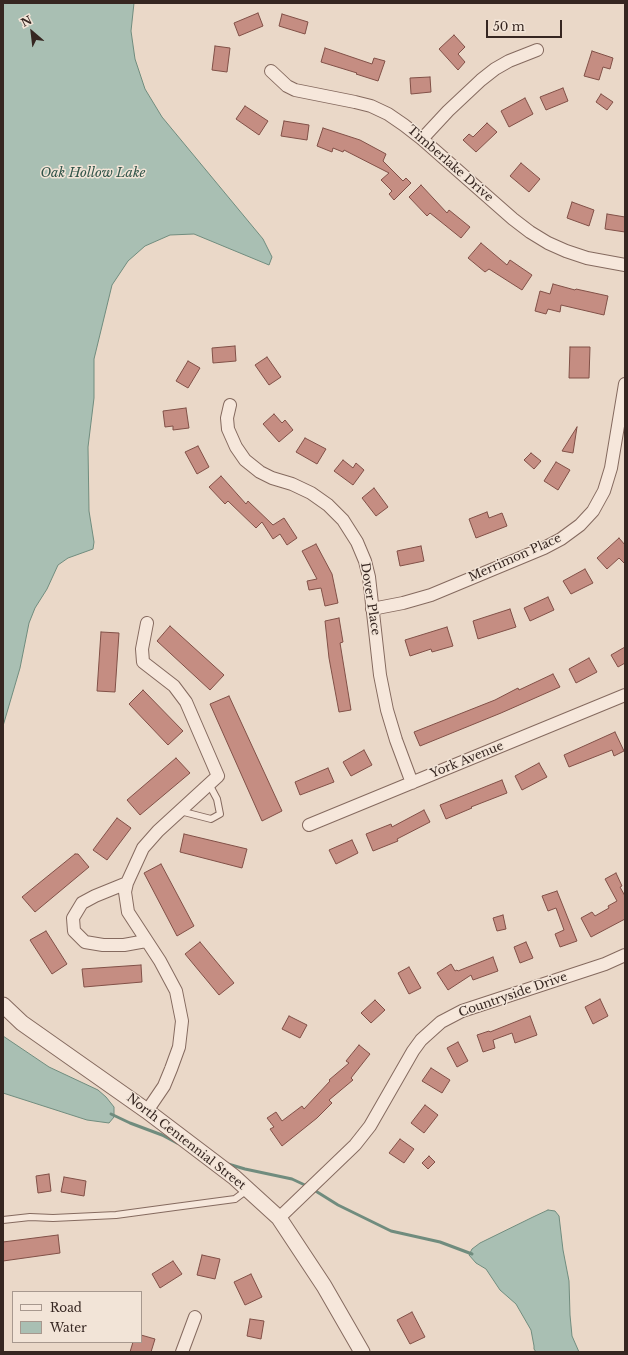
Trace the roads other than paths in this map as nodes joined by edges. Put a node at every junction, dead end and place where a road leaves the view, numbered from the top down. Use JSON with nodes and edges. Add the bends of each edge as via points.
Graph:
{"nodes":[{"id":1,"x":537,"y":50,"type":"dead end"},
{"id":2,"x":271,"y":71,"type":"dead end"},
{"id":3,"x":422,"y":139,"type":"junction"},
{"id":4,"x":625,"y":265,"type":"edge"},
{"id":5,"x":625,"y":384,"type":"edge"},
{"id":6,"x":230,"y":404,"type":"dead end"},
{"id":7,"x":372,"y":609,"type":"junction"},
{"id":8,"x":147,"y":623,"type":"dead end"},
{"id":9,"x":625,"y":695,"type":"edge"},
{"id":10,"x":412,"y":783,"type":"junction"},
{"id":11,"x":209,"y":784,"type":"junction"},
{"id":12,"x":180,"y":811,"type":"junction"},
{"id":13,"x":309,"y":825,"type":"dead end"},
{"id":14,"x":127,"y":883,"type":"junction"},
{"id":15,"x":146,"y":941,"type":"junction"},
{"id":16,"x":625,"y":955,"type":"edge"},
{"id":17,"x":3,"y":1005,"type":"edge"},
{"id":18,"x":147,"y":1111,"type":"junction"},
{"id":19,"x":247,"y":1190,"type":"junction"},
{"id":20,"x":279,"y":1218,"type":"junction"},
{"id":21,"x":3,"y":1220,"type":"edge"},
{"id":22,"x":195,"y":1318,"type":"dead end"},
{"id":23,"x":182,"y":1352,"type":"edge"},
{"id":24,"x":362,"y":1352,"type":"edge"}],
"edges":[{"from":1,"to":3,"type":"street","via":[[495,69]]},
{"from":2,"to":3,"type":"street","name":"Timberlake Drive","via":[[295,90],[371,106],[388,114]]},
{"from":3,"to":4,"type":"street","name":"Timberlake Drive","via":[[530,232],[566,251]]},
{"from":5,"to":7,"type":"street","name":"Merrimon Place","via":[[611,468],[604,491],[593,512],[580,525],[562,539],[544,548],[431,594]]},
{"from":6,"to":7,"type":"street","name":"Dover Place","via":[[228,429],[236,447],[246,460],[272,478],[311,493],[343,520],[365,561]]},
{"from":7,"to":10,"type":"street","name":"Dover Place","via":[[387,710]]},
{"from":8,"to":11,"type":"street","via":[[142,649],[143,662],[174,686],[186,702],[218,776]]},
{"from":9,"to":10,"type":"street","name":"York Avenue"},
{"from":10,"to":13,"type":"street","name":"York Avenue"},
{"from":11,"to":12,"type":"street"},
{"from":11,"to":12,"type":"lane","via":[[217,799],[220,814],[211,819]]},
{"from":12,"to":14,"type":"street","via":[[143,848]]},
{"from":14,"to":15,"type":"street","via":[[125,892],[128,912]]},
{"from":14,"to":15,"type":"street","via":[[82,903],[73,918],[74,931],[85,942],[103,945]]},
{"from":15,"to":18,"type":"street","via":[[176,991],[182,1021],[179,1047],[171,1069],[164,1086]]},
{"from":16,"to":20,"type":"street","name":"Countryside Drive","via":[[605,964],[462,1011],[441,1022],[413,1051],[380,1111],[355,1145]]},
{"from":17,"to":18,"type":"street","name":"North Centennial Street","via":[[22,1023]]},
{"from":18,"to":19,"type":"street","name":"North Centennial Street","via":[[234,1177]]},
{"from":19,"to":20,"type":"street","name":"North Centennial Street"},
{"from":19,"to":21,"type":"lane","via":[[235,1199],[116,1215]]},
{"from":20,"to":24,"type":"street","name":"North Centennial Street","via":[[324,1286]]},
{"from":22,"to":23,"type":"street"}]}
